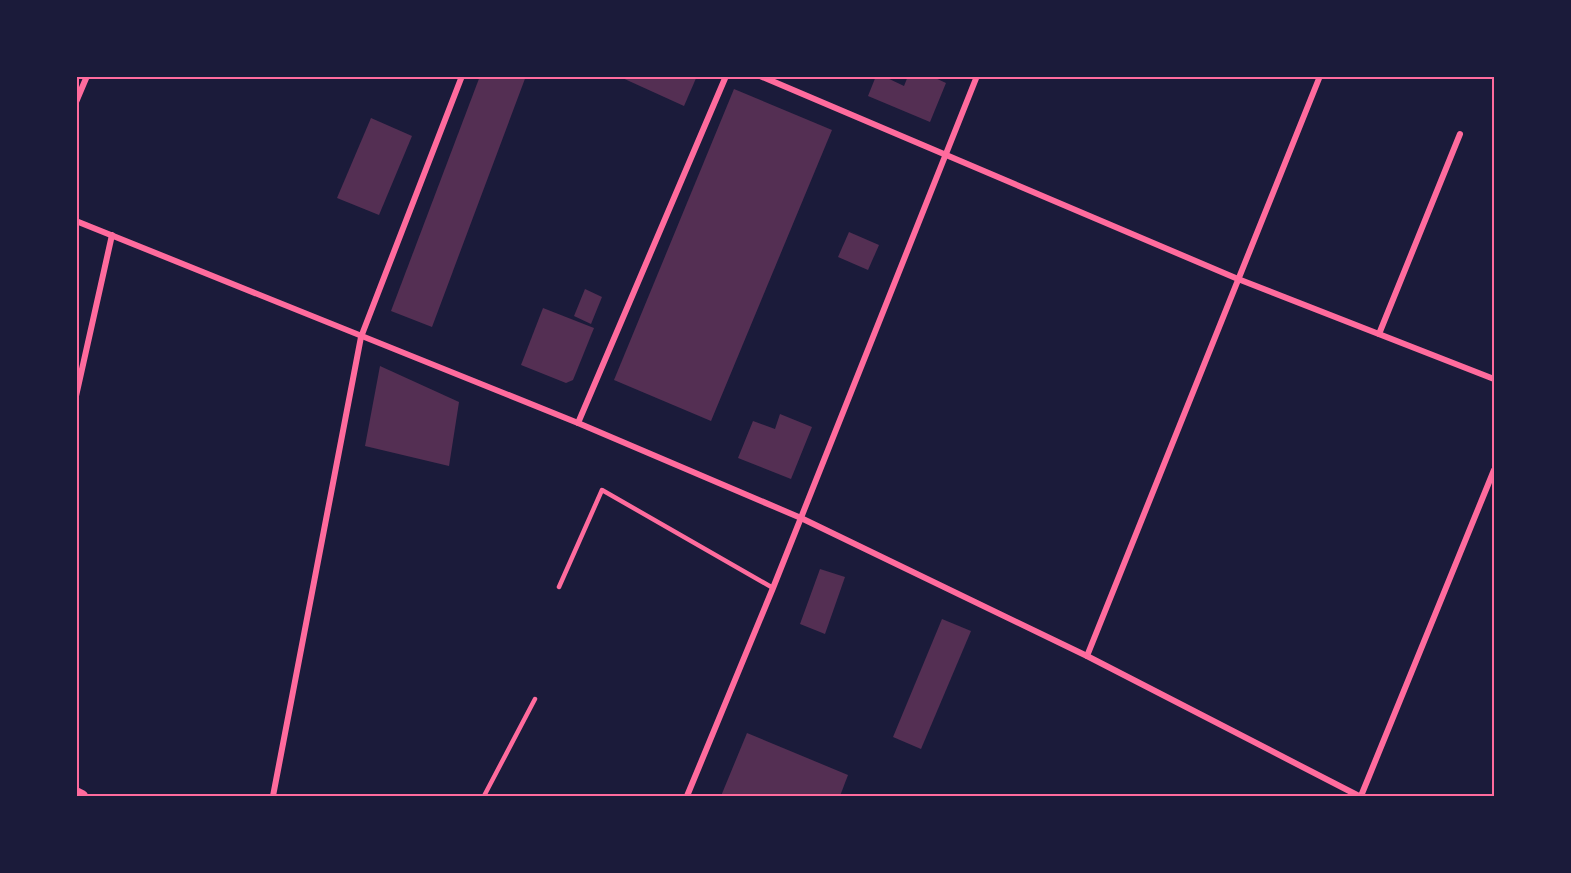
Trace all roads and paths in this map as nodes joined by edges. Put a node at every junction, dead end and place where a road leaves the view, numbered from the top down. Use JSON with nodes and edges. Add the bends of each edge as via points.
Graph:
{"nodes":[{"id":1,"x":87,"y":76,"type":"edge"},
{"id":2,"x":462,"y":76,"type":"edge"},
{"id":3,"x":726,"y":76,"type":"edge"},
{"id":4,"x":760,"y":76,"type":"edge"},
{"id":5,"x":976,"y":76,"type":"edge"},
{"id":6,"x":1320,"y":76,"type":"edge"},
{"id":7,"x":76,"y":102,"type":"edge"},
{"id":8,"x":1460,"y":134,"type":"dead end"},
{"id":9,"x":945,"y":154,"type":"junction"},
{"id":10,"x":76,"y":221,"type":"edge"},
{"id":11,"x":112,"y":236,"type":"junction"},
{"id":12,"x":1238,"y":279,"type":"junction"},
{"id":13,"x":1379,"y":334,"type":"junction"},
{"id":14,"x":361,"y":337,"type":"junction"},
{"id":15,"x":1494,"y":379,"type":"edge"},
{"id":16,"x":76,"y":396,"type":"edge"},
{"id":17,"x":578,"y":423,"type":"junction"},
{"id":18,"x":1494,"y":470,"type":"edge"},
{"id":19,"x":801,"y":518,"type":"junction"},
{"id":20,"x":559,"y":587,"type":"dead end"},
{"id":21,"x":773,"y":588,"type":"junction"},
{"id":22,"x":1087,"y":656,"type":"junction"},
{"id":23,"x":535,"y":699,"type":"dead end"},
{"id":24,"x":76,"y":793,"type":"edge"},
{"id":25,"x":82,"y":796,"type":"edge"},
{"id":26,"x":273,"y":796,"type":"edge"},
{"id":27,"x":484,"y":796,"type":"edge"},
{"id":28,"x":687,"y":796,"type":"edge"},
{"id":29,"x":1360,"y":796,"type":"edge"}],
"edges":[{"from":1,"to":7,"type":"street"},
{"from":2,"to":14,"type":"street"},
{"from":3,"to":17,"type":"street"},
{"from":4,"to":9,"type":"street"},
{"from":5,"to":9,"type":"street"},
{"from":6,"to":12,"type":"street"},
{"from":8,"to":13,"type":"street"},
{"from":9,"to":12,"type":"street"},
{"from":9,"to":19,"type":"street"},
{"from":10,"to":11,"type":"street"},
{"from":11,"to":14,"type":"street"},
{"from":11,"to":16,"type":"street"},
{"from":12,"to":13,"type":"street"},
{"from":12,"to":22,"type":"street"},
{"from":13,"to":15,"type":"street"},
{"from":14,"to":17,"type":"street"},
{"from":14,"to":26,"type":"street"},
{"from":17,"to":19,"type":"street"},
{"from":18,"to":29,"type":"street"},
{"from":19,"to":21,"type":"street"},
{"from":19,"to":22,"type":"street"},
{"from":20,"to":21,"type":"lane","via":[[602,490]]},
{"from":21,"to":28,"type":"street"},
{"from":22,"to":29,"type":"street"},
{"from":23,"to":27,"type":"lane"},
{"from":24,"to":25,"type":"main road"}]}
